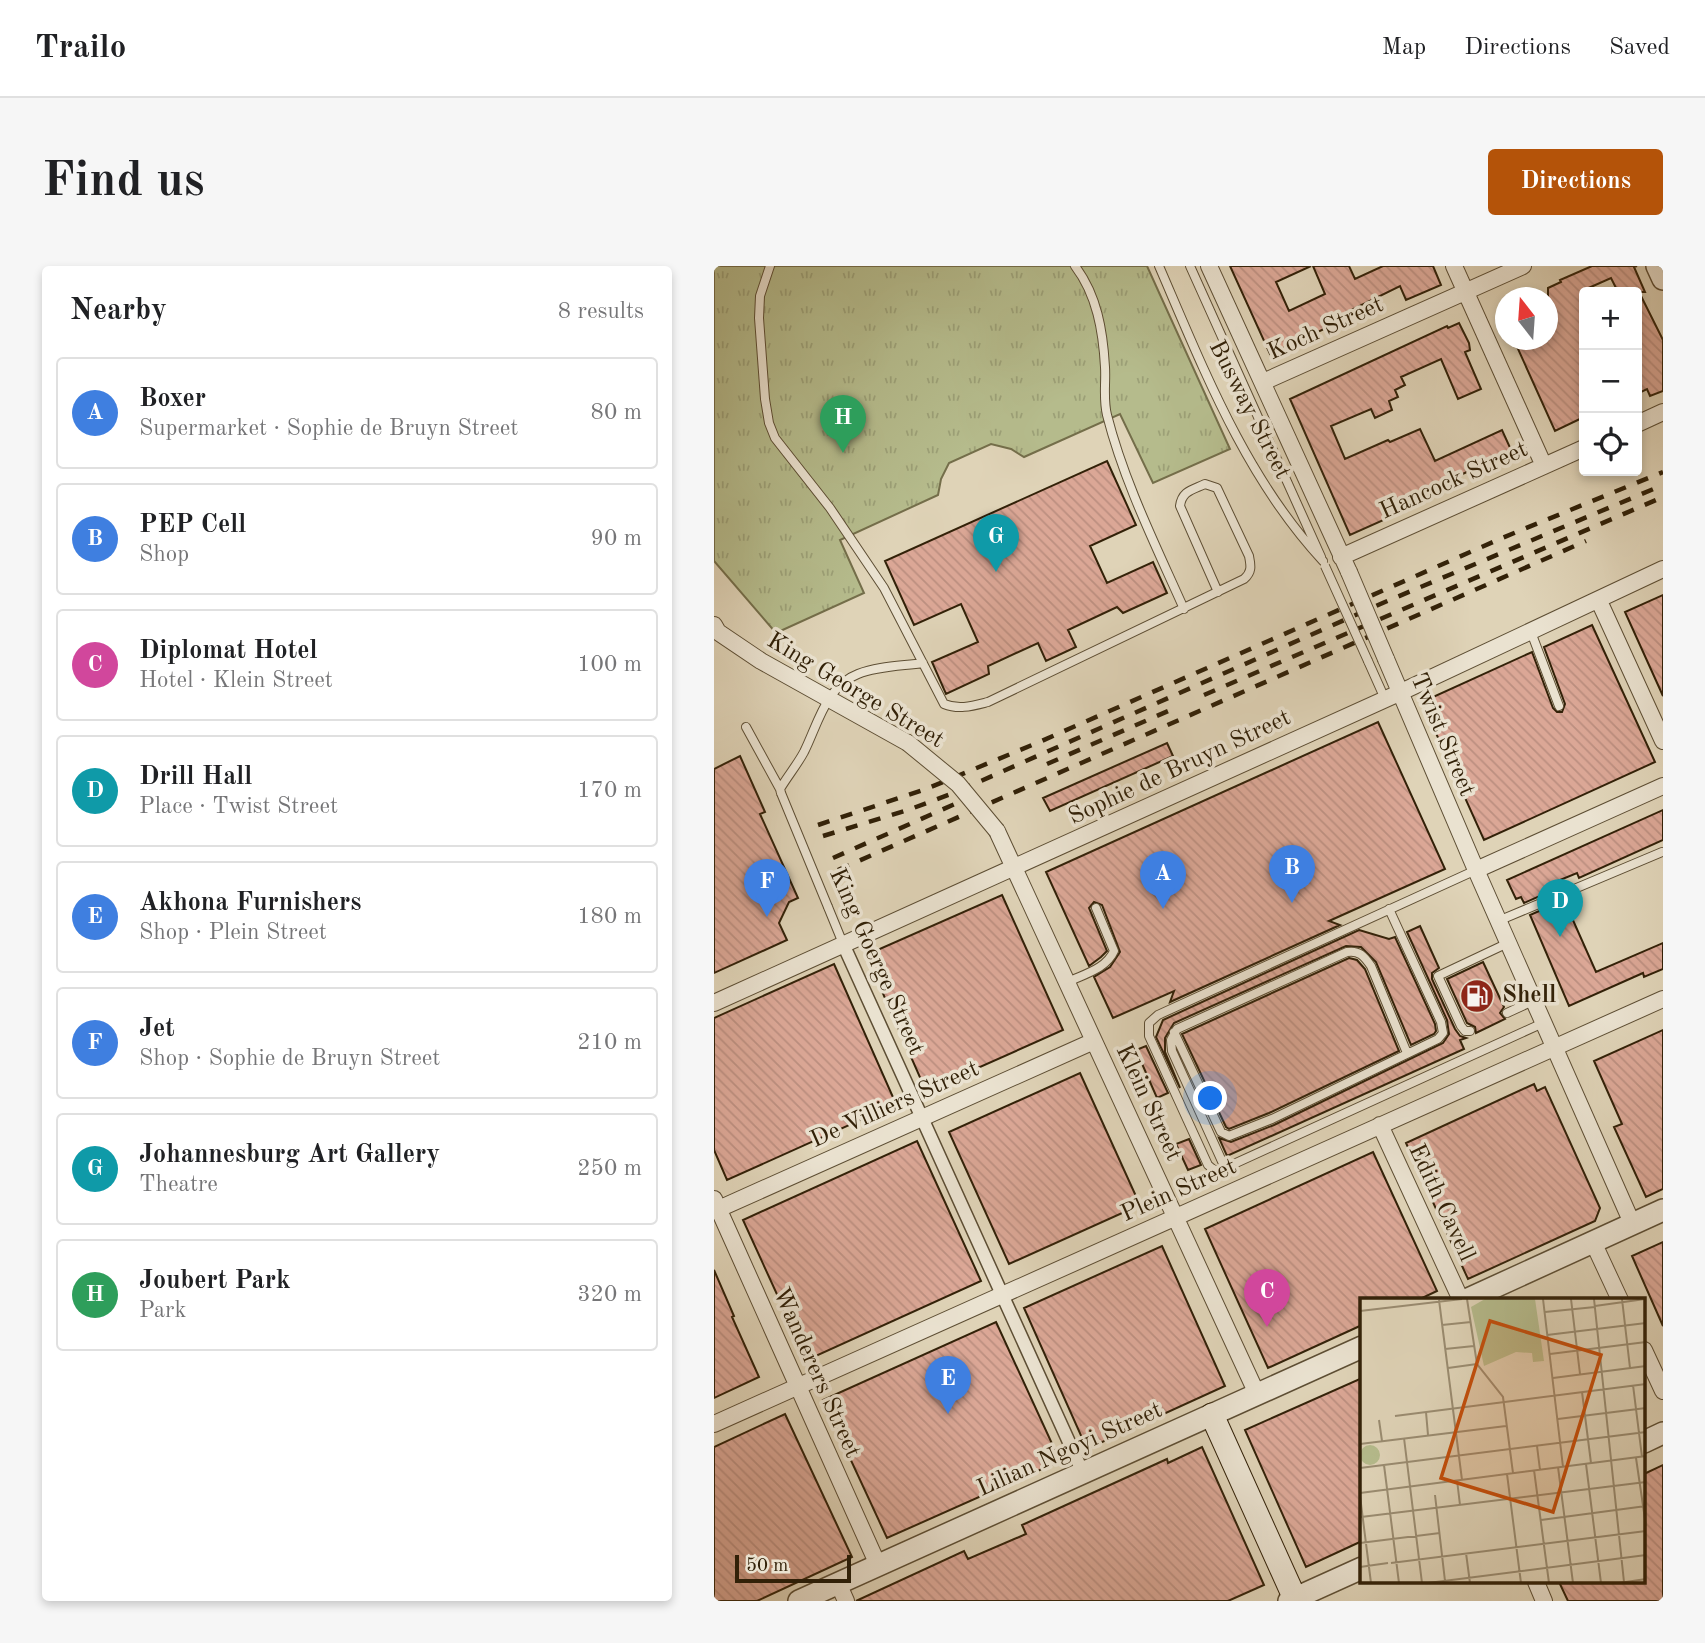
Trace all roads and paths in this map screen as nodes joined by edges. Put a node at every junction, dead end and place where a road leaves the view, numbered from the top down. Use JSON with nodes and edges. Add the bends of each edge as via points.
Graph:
{"nodes":[{"id":1,"x":770,"y":266,"type":"edge"},
{"id":2,"x":1074,"y":266,"type":"edge"},
{"id":3,"x":1159,"y":266,"type":"edge"},
{"id":4,"x":1190,"y":266,"type":"edge"},
{"id":5,"x":1209,"y":266,"type":"edge"},
{"id":6,"x":1454,"y":266,"type":"edge"},
{"id":7,"x":1523,"y":266,"type":"edge"},
{"id":8,"x":1657,"y":266,"type":"edge"},
{"id":9,"x":1663,"y":279,"type":"edge"},
{"id":10,"x":1466,"y":292,"type":"junction"},
{"id":11,"x":1263,"y":382,"type":"junction"},
{"id":12,"x":1663,"y":412,"type":"edge"},
{"id":13,"x":1642,"y":422,"type":"edge"},
{"id":14,"x":1579,"y":450,"type":"edge"},
{"id":15,"x":1544,"y":466,"type":"junction"},
{"id":16,"x":1341,"y":557,"type":"junction"},
{"id":17,"x":1324,"y":564,"type":"junction"},
{"id":18,"x":1663,"y":569,"type":"edge"},
{"id":19,"x":1218,"y":592,"type":"junction"},
{"id":20,"x":1599,"y":601,"type":"junction"},
{"id":21,"x":1184,"y":609,"type":"junction"},
{"id":22,"x":715,"y":630,"type":"edge"},
{"id":23,"x":1531,"y":632,"type":"junction"},
{"id":24,"x":923,"y":663,"type":"junction"},
{"id":25,"x":1392,"y":696,"type":"junction"},
{"id":26,"x":828,"y":699,"type":"junction"},
{"id":27,"x":1559,"y":706,"type":"dead end"},
{"id":28,"x":746,"y":727,"type":"dead end"},
{"id":29,"x":1663,"y":741,"type":"edge"},
{"id":30,"x":1663,"y":786,"type":"edge"},
{"id":31,"x":781,"y":791,"type":"junction"},
{"id":32,"x":1662,"y":852,"type":"edge"},
{"id":33,"x":1015,"y":869,"type":"junction"},
{"id":34,"x":1476,"y":870,"type":"junction"},
{"id":35,"x":1096,"y":908,"type":"dead end"},
{"id":36,"x":1390,"y":909,"type":"junction"},
{"id":37,"x":1498,"y":921,"type":"junction"},
{"id":38,"x":1508,"y":943,"type":"junction"},
{"id":39,"x":844,"y":946,"type":"junction"},
{"id":40,"x":1068,"y":982,"type":"junction"},
{"id":41,"x":1663,"y":999,"type":"edge"},
{"id":42,"x":1533,"y":1001,"type":"junction"},
{"id":43,"x":714,"y":1003,"type":"edge"},
{"id":44,"x":1507,"y":1013,"type":"dead end"},
{"id":45,"x":1543,"y":1023,"type":"junction"},
{"id":46,"x":1470,"y":1031,"type":"dead end"},
{"id":47,"x":1174,"y":1032,"type":"junction"},
{"id":48,"x":1094,"y":1041,"type":"junction"},
{"id":49,"x":1554,"y":1047,"type":"junction"},
{"id":50,"x":1407,"y":1053,"type":"junction"},
{"id":51,"x":922,"y":1118,"type":"junction"},
{"id":52,"x":1380,"y":1125,"type":"junction"},
{"id":53,"x":1225,"y":1168,"type":"junction"},
{"id":54,"x":716,"y":1206,"type":"edge"},
{"id":55,"x":1663,"y":1210,"type":"edge"},
{"id":56,"x":1175,"y":1218,"type":"junction"},
{"id":57,"x":1632,"y":1223,"type":"junction"},
{"id":58,"x":1593,"y":1242,"type":"junction"},
{"id":59,"x":1002,"y":1295,"type":"junction"},
{"id":60,"x":1462,"y":1298,"type":"edge"},
{"id":61,"x":1467,"y":1298,"type":"edge"},
{"id":62,"x":1619,"y":1298,"type":"edge"},
{"id":63,"x":1360,"y":1348,"type":"edge"},
{"id":64,"x":1646,"y":1354,"type":"edge"},
{"id":65,"x":797,"y":1387,"type":"junction"},
{"id":66,"x":1663,"y":1391,"type":"edge"},
{"id":67,"x":1257,"y":1394,"type":"junction"},
{"id":68,"x":1212,"y":1415,"type":"junction"},
{"id":69,"x":714,"y":1424,"type":"edge"},
{"id":70,"x":1663,"y":1433,"type":"edge"},
{"id":71,"x":1646,"y":1441,"type":"edge"},
{"id":72,"x":1083,"y":1473,"type":"junction"},
{"id":73,"x":878,"y":1565,"type":"junction"},
{"id":74,"x":1360,"y":1569,"type":"edge"},
{"id":75,"x":1537,"y":1584,"type":"edge"},
{"id":76,"x":842,"y":1592,"type":"edge"},
{"id":77,"x":1294,"y":1600,"type":"edge"},
{"id":78,"x":799,"y":1601,"type":"edge"},
{"id":79,"x":1544,"y":1601,"type":"edge"}],
"edges":[{"from":1,"to":24,"type":"lane","via":[[758,318],[769,423],[775,438],[884,587]]},
{"from":2,"to":21,"type":"lane","via":[[1085,280],[1098,314],[1108,418],[1135,497]]},
{"from":3,"to":17,"type":"lane","name":"Busway Street","via":[[1218,401],[1256,474]]},
{"from":4,"to":17,"type":"lane","name":"Busway Street"},
{"from":5,"to":11,"type":"street","name":"Twist Street"},
{"from":6,"to":10,"type":"street"},
{"from":7,"to":10,"type":"street","name":"Koch Street"},
{"from":8,"to":9,"type":"street"},
{"from":10,"to":11,"type":"street","name":"Koch Street"},
{"from":10,"to":15,"type":"street"},
{"from":11,"to":16,"type":"street","name":"Twist Street"},
{"from":12,"to":13,"type":"street"},
{"from":14,"to":15,"type":"street","name":"Hancock Street"},
{"from":15,"to":16,"type":"street","name":"Hancock Street"},
{"from":16,"to":25,"type":"street","name":"Twist Street","bridge":true,"via":[[1386,659]]},
{"from":17,"to":25,"type":"lane","name":"Busway Street","bridge":true,"via":[[1368,660]]},
{"from":18,"to":20,"type":"street","name":"Sophie de Bruyn Street"},
{"from":19,"to":19,"type":"lane","via":[[1244,579],[1251,567],[1217,488],[1205,484],[1185,493],[1180,506]]},
{"from":19,"to":21,"type":"lane"},
{"from":20,"to":23,"type":"street","name":"Sophie de Bruyn Street"},
{"from":20,"to":29,"type":"street"},
{"from":21,"to":24,"type":"lane","via":[[988,702],[967,707],[944,704]]},
{"from":22,"to":26,"type":"street","name":"King George Street"},
{"from":23,"to":25,"type":"street","name":"Sophie de Bruyn Street"},
{"from":23,"to":27,"type":"lane"},
{"from":24,"to":26,"type":"lane","via":[[857,674]]},
{"from":25,"to":33,"type":"street","name":"Sophie de Bruyn Street"},
{"from":25,"to":34,"type":"street","name":"Twist Street"},
{"from":26,"to":31,"type":"lane"},
{"from":26,"to":33,"type":"street","name":"King George Street","bridge":true,"via":[[908,743],[958,784],[997,831]]},
{"from":28,"to":31,"type":"lane","name":"King Goerge Street"},
{"from":30,"to":34,"type":"street"},
{"from":31,"to":39,"type":"lane","name":"King Goerge Street","bridge":true},
{"from":32,"to":37,"type":"lane"},
{"from":33,"to":39,"type":"street","name":"Sophie de Bruyn Street"},
{"from":33,"to":40,"type":"street","name":"Klein Street"},
{"from":34,"to":36,"type":"lane"},
{"from":34,"to":37,"type":"street","name":"Twist Street"},
{"from":35,"to":40,"type":"lane","via":[[1114,951],[1101,967]]},
{"from":36,"to":50,"type":"lane","via":[[1443,1027],[1438,1039]]},
{"from":36,"to":53,"type":"lane","via":[[1152,1019],[1149,1036],[1208,1165],[1214,1170]]},
{"from":37,"to":38,"type":"street","name":"Twist Street"},
{"from":38,"to":42,"type":"street","name":"Twist Street"},
{"from":38,"to":46,"type":"lane","via":[[1438,976],[1463,1030]]},
{"from":39,"to":43,"type":"street","name":"Sophie de Bruyn Street"},
{"from":39,"to":51,"type":"street","name":"King Goerge Street"},
{"from":40,"to":48,"type":"street","name":"Klein Street"},
{"from":41,"to":49,"type":"street","name":"Plein Street"},
{"from":42,"to":44,"type":"lane"},
{"from":42,"to":45,"type":"street","name":"Twist Street"},
{"from":45,"to":49,"type":"street","name":"Twist Street"},
{"from":45,"to":53,"type":"lane"},
{"from":47,"to":50,"type":"lane","via":[[1354,951],[1371,966]]},
{"from":47,"to":50,"type":"lane","via":[[1221,1132],[1229,1136]]},
{"from":47,"to":53,"type":"lane","via":[[1172,1051]]},
{"from":48,"to":51,"type":"street","name":"De Villiers Street"},
{"from":48,"to":56,"type":"street","name":"Klein Street"},
{"from":49,"to":52,"type":"street","name":"Plein Street"},
{"from":49,"to":57,"type":"street","name":"Twist Street"},
{"from":51,"to":54,"type":"street","name":"De Villiers Street"},
{"from":51,"to":59,"type":"street","name":"King Goerge Street"},
{"from":52,"to":56,"type":"street","name":"Plein Street"},
{"from":52,"to":60,"type":"street","name":"Edith Cavell"},
{"from":54,"to":65,"type":"street","name":"Wanderers Street"},
{"from":55,"to":57,"type":"street"},
{"from":56,"to":59,"type":"street","name":"Plein Street"},
{"from":56,"to":67,"type":"street","name":"Klein Street"},
{"from":57,"to":58,"type":"street"},
{"from":58,"to":61,"type":"street"},
{"from":58,"to":62,"type":"street"},
{"from":59,"to":65,"type":"street","name":"Plein Street"},
{"from":59,"to":72,"type":"street","name":"King Goerge Street"},
{"from":63,"to":67,"type":"street","name":"Lilian Ngoyi Street"},
{"from":64,"to":66,"type":"street"},
{"from":65,"to":69,"type":"street","name":"Plein Street"},
{"from":65,"to":73,"type":"street","name":"Wanderers Street"},
{"from":67,"to":68,"type":"street","name":"Lilian Ngoyi Street"},
{"from":68,"to":72,"type":"street","name":"Lilian Ngoyi Street"},
{"from":68,"to":77,"type":"main road"},
{"from":70,"to":71,"type":"street"},
{"from":72,"to":73,"type":"street","name":"Lilian Ngoyi Street"},
{"from":73,"to":76,"type":"street","name":"Lilian Ngoyi Street"},
{"from":74,"to":77,"type":"street"},
{"from":75,"to":79,"type":"street"},
{"from":76,"to":78,"type":"street","name":"Lilian Ngoyi Street"}]}
